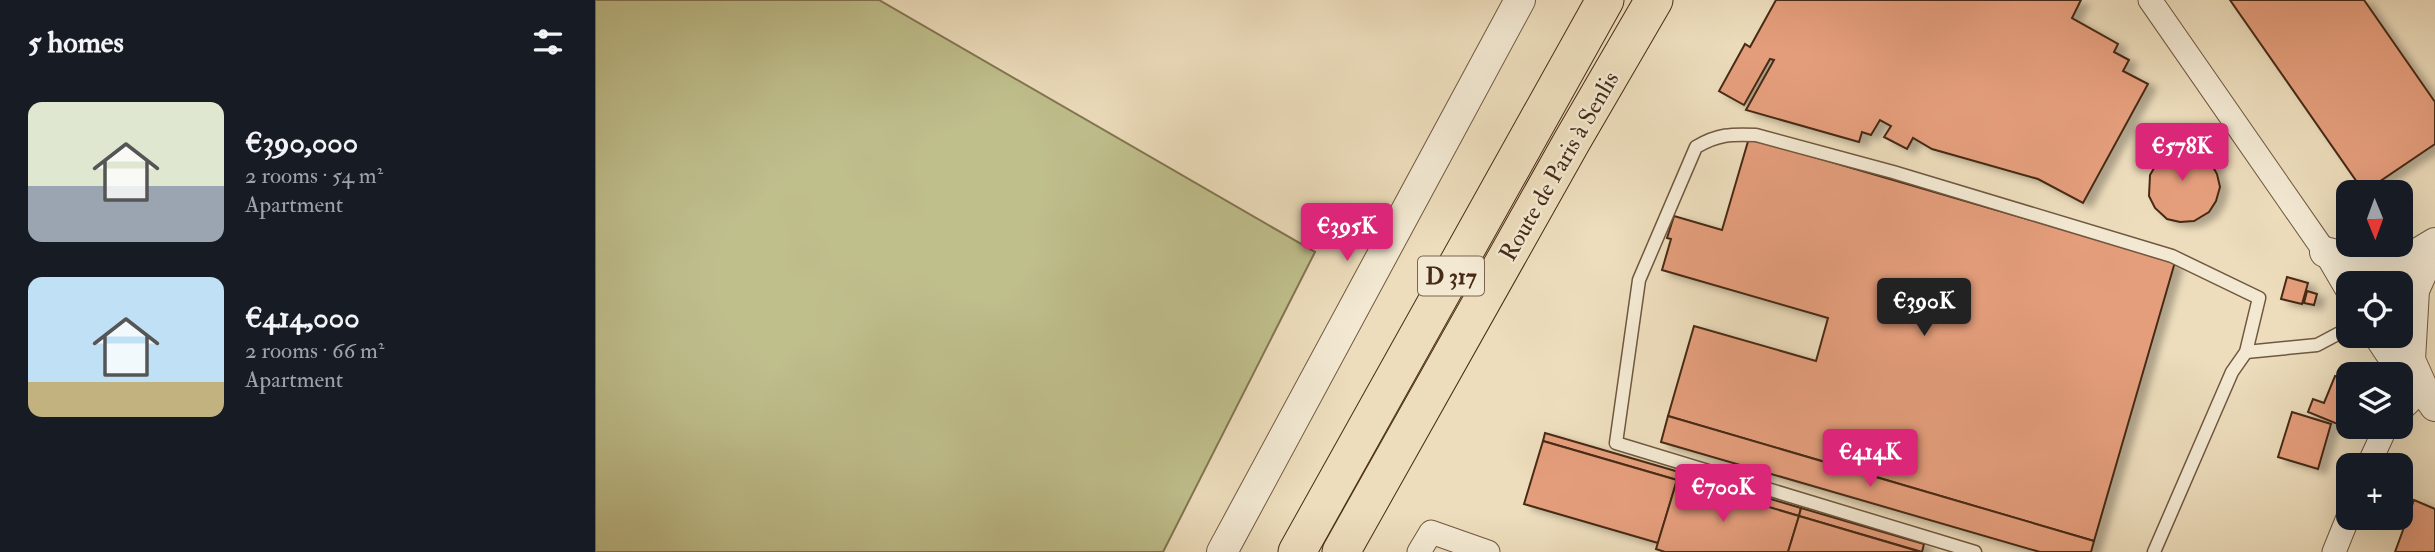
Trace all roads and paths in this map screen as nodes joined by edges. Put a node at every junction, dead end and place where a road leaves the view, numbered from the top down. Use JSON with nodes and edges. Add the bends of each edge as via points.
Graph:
{"nodes":[{"id":1,"x":1520,"y":0,"type":"edge"},
{"id":2,"x":1605,"y":0,"type":"edge"},
{"id":3,"x":1654,"y":0,"type":"edge"},
{"id":4,"x":2150,"y":0,"type":"edge"},
{"id":5,"x":2435,"y":244,"type":"edge"},
{"id":6,"x":2325,"y":252,"type":"junction"},
{"id":7,"x":2336,"y":271,"type":"edge"},
{"id":8,"x":2394,"y":271,"type":"edge"},
{"id":9,"x":2398,"y":271,"type":"edge"},
{"id":10,"x":2336,"y":335,"type":"edge"},
{"id":11,"x":2383,"y":348,"type":"edge"},
{"id":12,"x":2246,"y":352,"type":"junction"},
{"id":13,"x":2431,"y":392,"type":"edge"},
{"id":14,"x":2413,"y":403,"type":"edge"},
{"id":15,"x":2343,"y":530,"type":"edge"},
{"id":16,"x":1221,"y":552,"type":"edge"},
{"id":17,"x":1297,"y":552,"type":"edge"},
{"id":18,"x":1341,"y":552,"type":"edge"},
{"id":19,"x":1419,"y":552,"type":"edge"},
{"id":20,"x":1489,"y":552,"type":"edge"},
{"id":21,"x":1975,"y":552,"type":"edge"},
{"id":22,"x":2154,"y":552,"type":"edge"},
{"id":23,"x":2334,"y":552,"type":"edge"}],
"edges":[{"from":1,"to":16,"type":"street"},
{"from":2,"to":17,"type":"main road","name":"Route de Paris à Senlis","number":"D 317"},
{"from":3,"to":18,"type":"main road","name":"Route de Paris à Senlis","number":"D 317"},
{"from":4,"to":6,"type":"street"},
{"from":5,"to":9,"type":"street"},
{"from":5,"to":13,"type":"street","via":[[2414,290],[2410,360]]},
{"from":6,"to":7,"type":"street"},
{"from":6,"to":8,"type":"street"},
{"from":10,"to":12,"type":"lane","via":[[2316,345]]},
{"from":11,"to":13,"type":"street"},
{"from":12,"to":21,"type":"lane","via":[[2259,298],[2172,256],[1756,135],[1712,138],[1696,147],[1639,280],[1616,443]]},
{"from":12,"to":22,"type":"lane","via":[[2232,372]]},
{"from":13,"to":14,"type":"street"},
{"from":15,"to":23,"type":"street"},
{"from":19,"to":20,"type":"street","via":[[1431,532]]}]}
